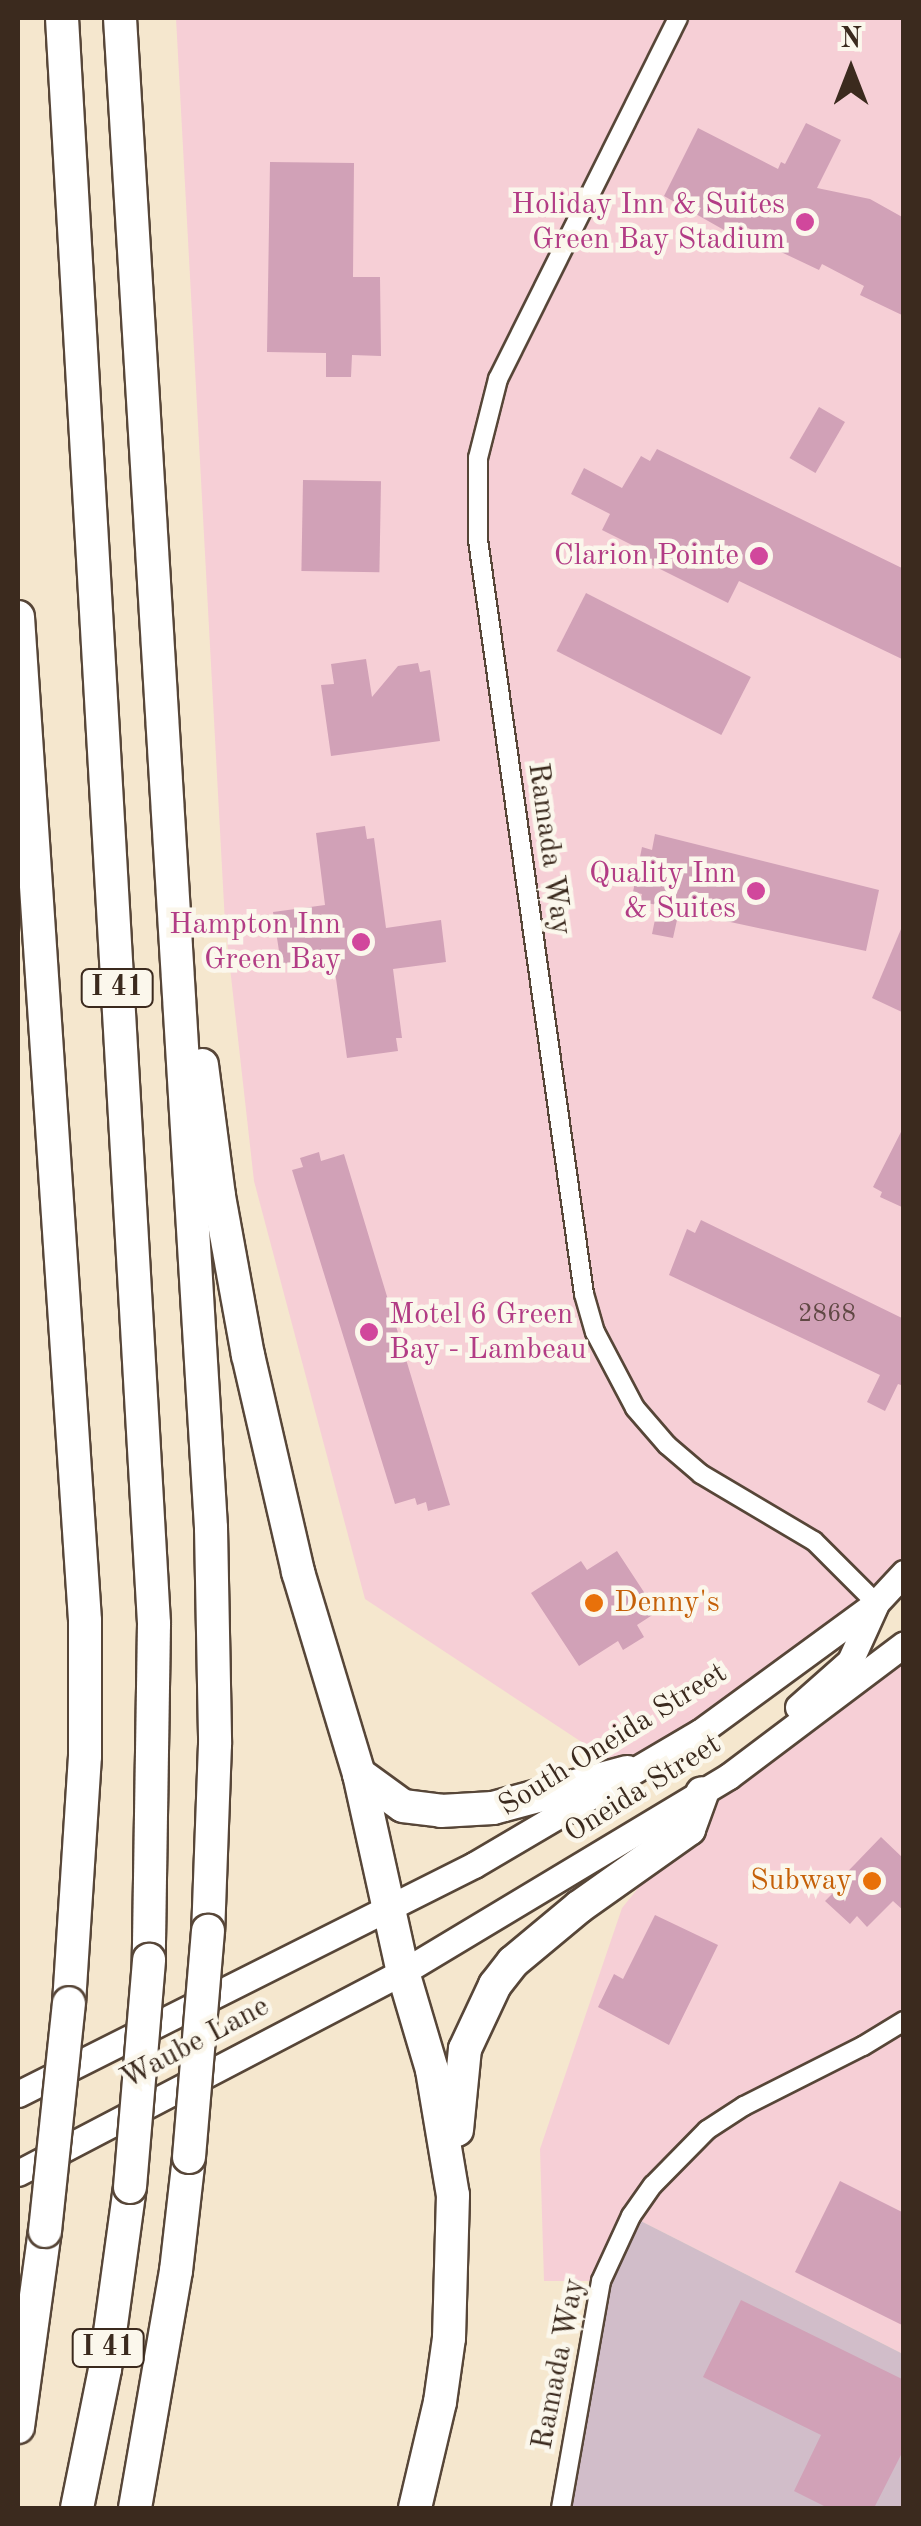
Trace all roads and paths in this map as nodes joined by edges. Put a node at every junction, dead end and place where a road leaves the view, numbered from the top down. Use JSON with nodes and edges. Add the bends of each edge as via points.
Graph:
{"nodes":[{"id":1,"x":62,"y":18,"type":"edge"},
{"id":2,"x":120,"y":18,"type":"edge"},
{"id":3,"x":678,"y":18,"type":"edge"},
{"id":4,"x":18,"y":617,"type":"edge"},
{"id":5,"x":19,"y":670,"type":"edge"},
{"id":6,"x":166,"y":744,"type":"junction"},
{"id":7,"x":904,"y":1574,"type":"edge"},
{"id":8,"x":876,"y":1603,"type":"junction"},
{"id":9,"x":904,"y":1644,"type":"edge"},
{"id":10,"x":626,"y":1772,"type":"junction"},
{"id":11,"x":359,"y":1774,"type":"junction"},
{"id":12,"x":702,"y":1794,"type":"junction"},
{"id":13,"x":392,"y":1906,"type":"junction"},
{"id":14,"x":403,"y":1972,"type":"junction"},
{"id":15,"x":904,"y":2020,"type":"edge"},
{"id":16,"x":18,"y":2094,"type":"edge"},
{"id":17,"x":18,"y":2173,"type":"edge"},
{"id":18,"x":453,"y":2194,"type":"junction"},
{"id":19,"x":18,"y":2427,"type":"edge"},
{"id":20,"x":78,"y":2508,"type":"edge"},
{"id":21,"x":136,"y":2508,"type":"edge"},
{"id":22,"x":415,"y":2508,"type":"edge"},
{"id":23,"x":560,"y":2508,"type":"edge"}],
"edges":[{"from":1,"to":20,"type":"highway","number":"I 41","bridge":true,"via":[[154,1624],[149,1960],[130,2187],[106,2370]]},
{"from":2,"to":6,"type":"highway"},
{"from":3,"to":8,"type":"street","name":"Ramada Way","via":[[498,379],[478,458],[478,540],[584,1294],[595,1332],[635,1408],[667,1445],[701,1474],[806,1535]]},
{"from":4,"to":5,"type":"highway","number":"I 41"},
{"from":5,"to":19,"type":"highway","number":"I 41","bridge":true,"via":[[85,1621],[85,1756],[69,2003]]},
{"from":6,"to":11,"type":"highway","via":[[182,789],[202,1069],[248,1356],[298,1572]]},
{"from":6,"to":21,"type":"highway","bridge":true,"via":[[211,1528],[215,1744],[189,2156]]},
{"from":7,"to":8,"type":"street","name":"South Oneida Street"},
{"from":8,"to":10,"type":"street","name":"South Oneida Street","via":[[700,1732]]},
{"from":8,"to":12,"type":"street","via":[[850,1661],[740,1748]]},
{"from":9,"to":12,"type":"street","name":"Oneida Street"},
{"from":10,"to":11,"type":"highway","via":[[493,1808],[441,1811],[403,1806]]},
{"from":10,"to":13,"type":"street","name":"South Oneida Street","via":[[474,1865]]},
{"from":11,"to":13,"type":"highway"},
{"from":12,"to":14,"type":"street","name":"Oneida Street"},
{"from":12,"to":18,"type":"highway","via":[[689,1829],[580,1906],[495,1985],[458,2084]]},
{"from":13,"to":14,"type":"highway"},
{"from":13,"to":16,"type":"street","name":"Waube Lane"},
{"from":14,"to":17,"type":"street","name":"Waube Lane"},
{"from":14,"to":18,"type":"highway","via":[[432,2070]]},
{"from":15,"to":23,"type":"street","name":"Ramada Way","via":[[707,2130],[653,2184],[601,2281]]},
{"from":18,"to":22,"type":"highway","via":[[449,2338]]}]}
